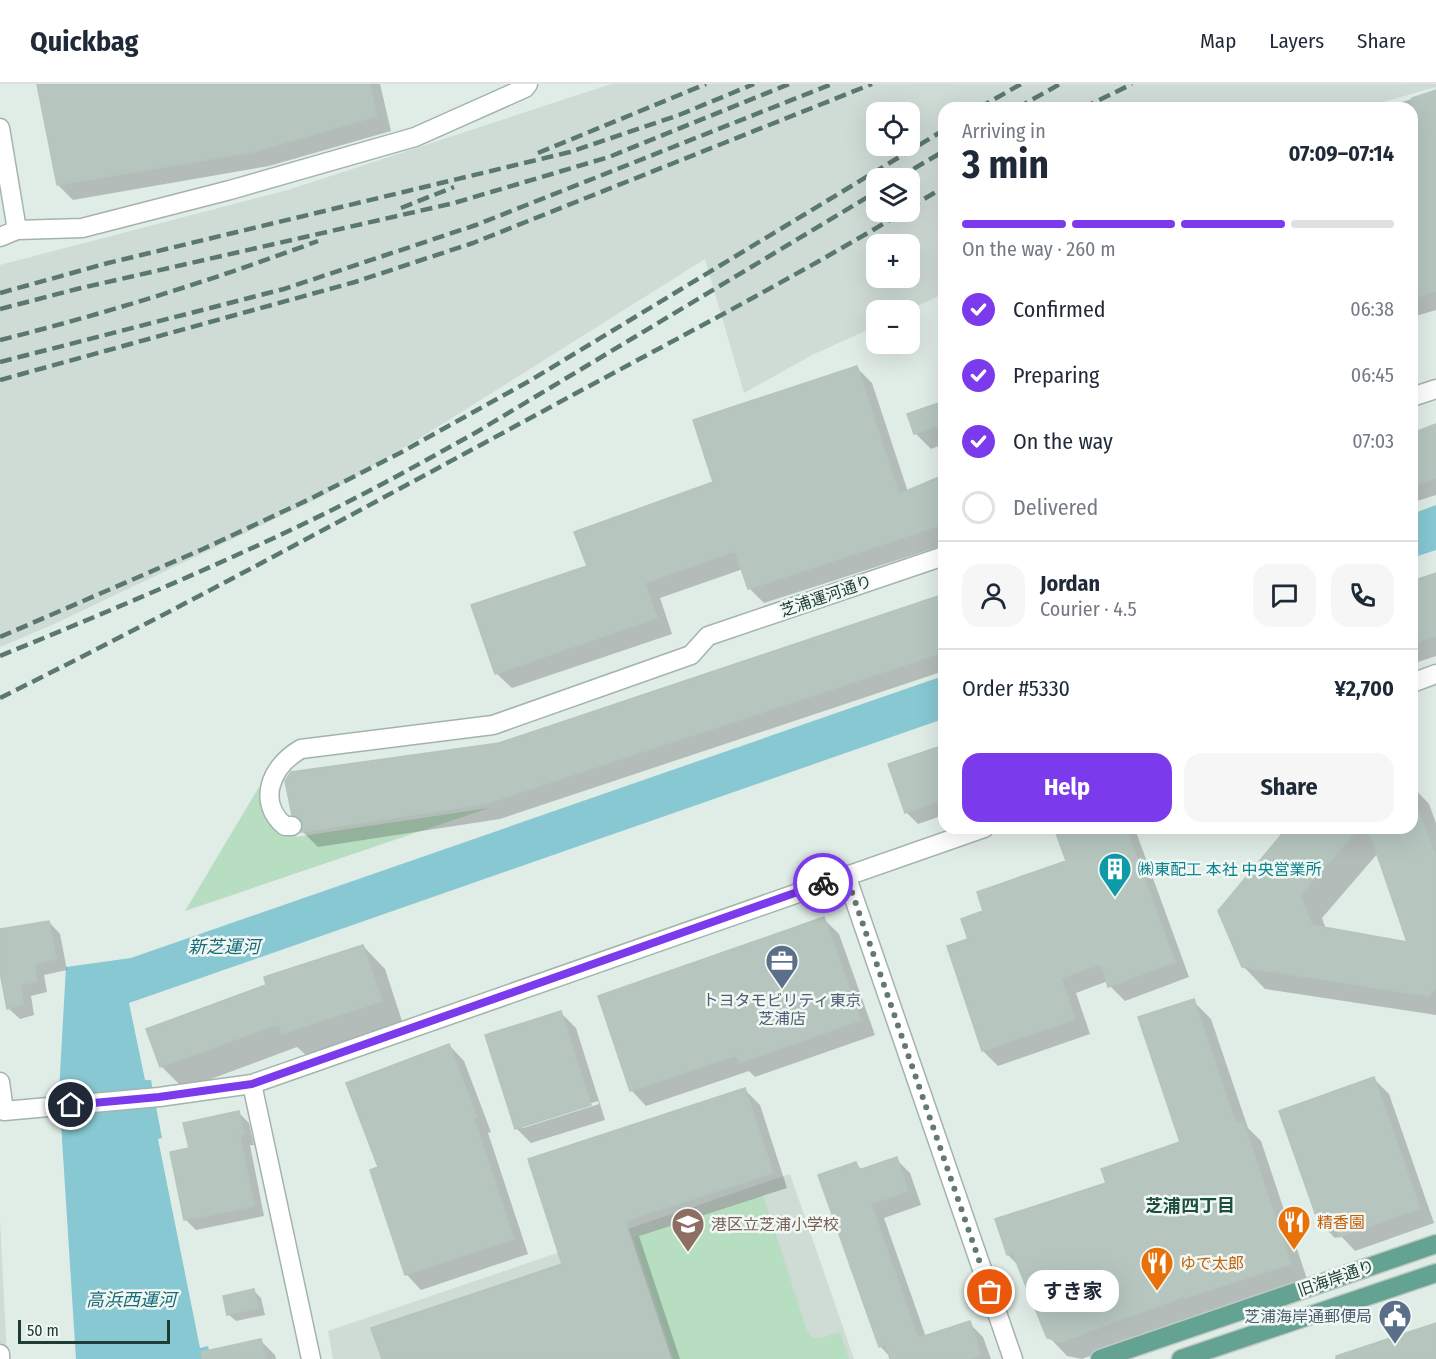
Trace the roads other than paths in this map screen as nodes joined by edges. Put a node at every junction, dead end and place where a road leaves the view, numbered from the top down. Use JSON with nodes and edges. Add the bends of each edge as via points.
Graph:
{"nodes":[{"id":1,"x":528,"y":84,"type":"edge"},
{"id":2,"x":0,"y":128,"type":"edge"},
{"id":3,"x":17,"y":230,"type":"junction"},
{"id":4,"x":0,"y":238,"type":"edge"},
{"id":5,"x":1436,"y":388,"type":"edge"},
{"id":6,"x":1418,"y":395,"type":"edge"},
{"id":7,"x":938,"y":558,"type":"edge"},
{"id":8,"x":1436,"y":674,"type":"edge"},
{"id":9,"x":1418,"y":681,"type":"edge"},
{"id":10,"x":292,"y":826,"type":"dead end"},
{"id":11,"x":966,"y":834,"type":"edge"},
{"id":12,"x":846,"y":875,"type":"junction"},
{"id":13,"x":0,"y":1082,"type":"edge"},
{"id":14,"x":252,"y":1084,"type":"junction"},
{"id":15,"x":2,"y":1112,"type":"edge"},
{"id":16,"x":1436,"y":1244,"type":"edge"},
{"id":17,"x":1436,"y":1273,"type":"edge"},
{"id":18,"x":0,"y":1354,"type":"edge"},
{"id":19,"x":0,"y":1359,"type":"edge"},
{"id":20,"x":311,"y":1359,"type":"edge"},
{"id":21,"x":1013,"y":1359,"type":"edge"},
{"id":22,"x":1100,"y":1359,"type":"edge"},
{"id":23,"x":1181,"y":1359,"type":"edge"}],
"edges":[{"from":1,"to":3,"type":"street","via":[[404,140],[230,190],[81,228]]},
{"from":2,"to":3,"type":"street"},
{"from":3,"to":4,"type":"street"},
{"from":5,"to":6,"type":"street"},
{"from":7,"to":10,"type":"street","name":"芝浦運河通り","via":[[708,636],[692,655],[493,725],[301,749],[291,754],[269,787],[270,806],[276,818],[285,826]]},
{"from":8,"to":9,"type":"street"},
{"from":11,"to":12,"type":"street"},
{"from":12,"to":14,"type":"street"},
{"from":12,"to":21,"type":"street"},
{"from":13,"to":15,"type":"street"},
{"from":14,"to":15,"type":"street"},
{"from":14,"to":20,"type":"street"},
{"from":16,"to":22,"type":"main road","name":"旧海岸通り"},
{"from":17,"to":23,"type":"main road","name":"旧海岸通り"},
{"from":18,"to":19,"type":"street"}]}
